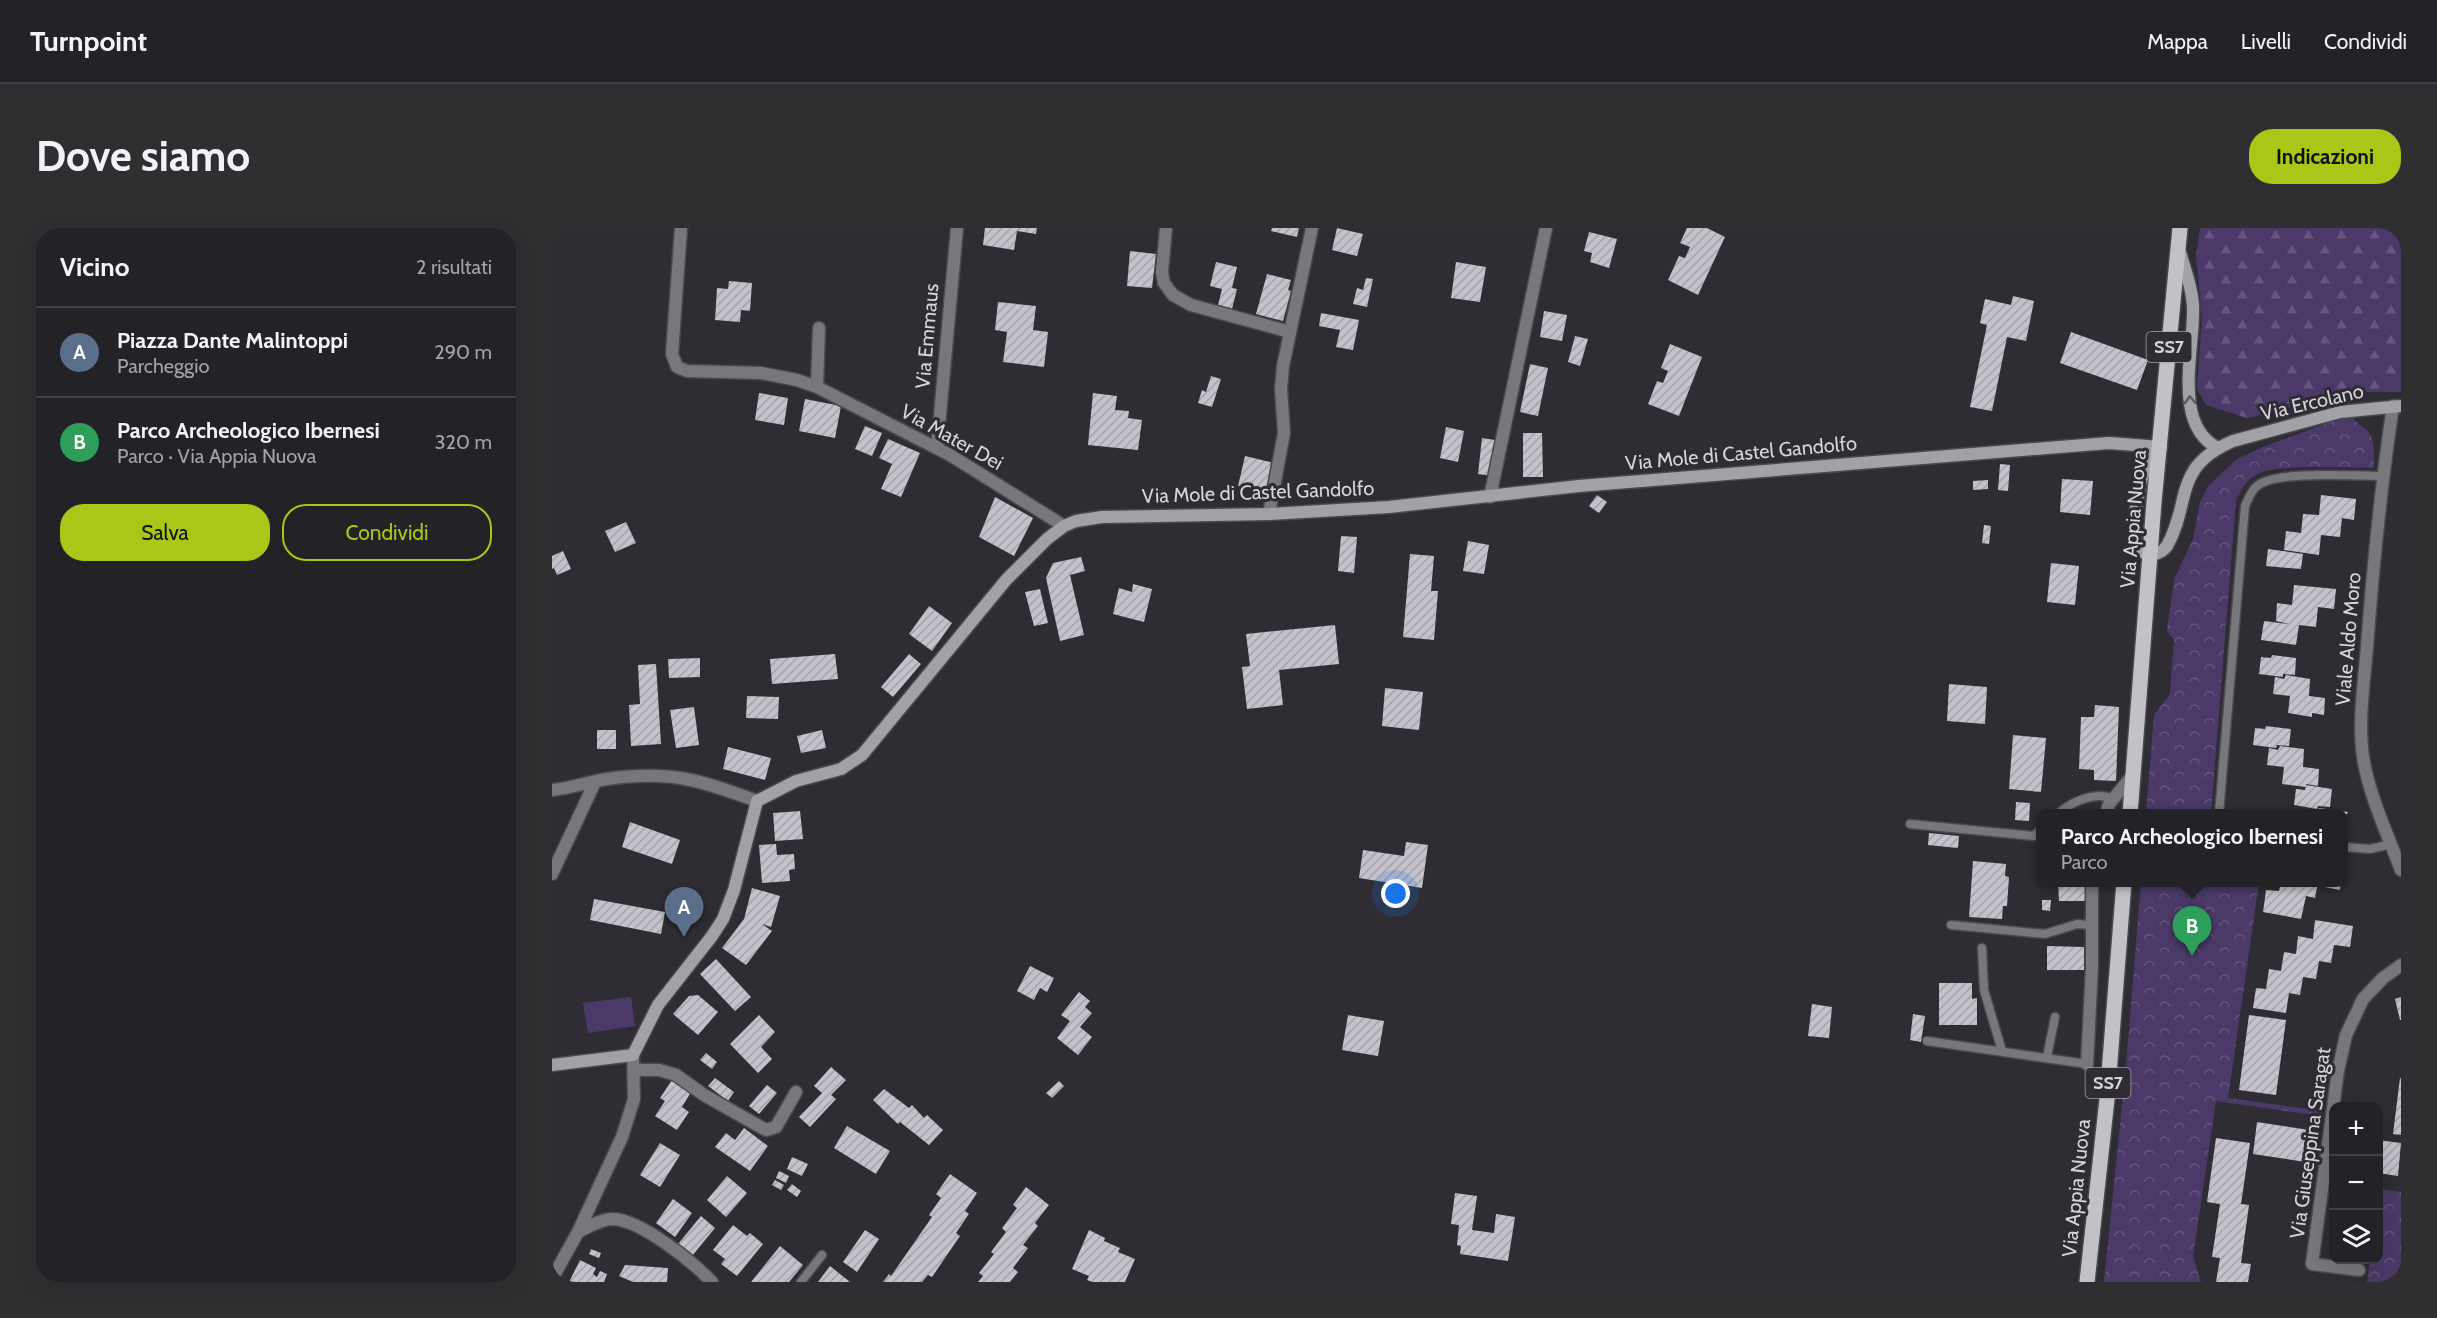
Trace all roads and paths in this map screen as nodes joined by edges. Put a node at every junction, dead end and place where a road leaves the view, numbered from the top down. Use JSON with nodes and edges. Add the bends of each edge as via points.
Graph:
{"nodes":[{"id":1,"x":681,"y":228,"type":"edge"},
{"id":2,"x":957,"y":228,"type":"edge"},
{"id":3,"x":1166,"y":228,"type":"edge"},
{"id":4,"x":1312,"y":228,"type":"edge"},
{"id":5,"x":1546,"y":228,"type":"edge"},
{"id":6,"x":2180,"y":228,"type":"edge"},
{"id":7,"x":2178,"y":246,"type":"junction"},
{"id":8,"x":819,"y":328,"type":"dead end"},
{"id":9,"x":1290,"y":332,"type":"junction"},
{"id":10,"x":817,"y":387,"type":"junction"},
{"id":11,"x":2397,"y":406,"type":"edge"},
{"id":12,"x":2161,"y":447,"type":"junction"},
{"id":13,"x":937,"y":448,"type":"junction"},
{"id":14,"x":2218,"y":448,"type":"junction"},
{"id":15,"x":2383,"y":477,"type":"junction"},
{"id":16,"x":1490,"y":497,"type":"junction"},
{"id":17,"x":1269,"y":514,"type":"junction"},
{"id":18,"x":1065,"y":526,"type":"junction"},
{"id":19,"x":2151,"y":555,"type":"junction"},
{"id":20,"x":2133,"y":775,"type":"junction"},
{"id":21,"x":595,"y":782,"type":"junction"},
{"id":22,"x":552,"y":790,"type":"edge"},
{"id":23,"x":2113,"y":799,"type":"junction"},
{"id":24,"x":757,"y":801,"type":"junction"},
{"id":25,"x":2064,"y":809,"type":"edge"},
{"id":26,"x":2108,"y":809,"type":"edge"},
{"id":27,"x":2130,"y":809,"type":"edge"},
{"id":28,"x":2219,"y":809,"type":"edge"},
{"id":29,"x":1910,"y":824,"type":"dead end"},
{"id":30,"x":2036,"y":834,"type":"edge"},
{"id":31,"x":2392,"y":844,"type":"junction"},
{"id":32,"x":2348,"y":847,"type":"edge"},
{"id":33,"x":2401,"y":870,"type":"edge"},
{"id":34,"x":552,"y":874,"type":"edge"},
{"id":35,"x":2092,"y":887,"type":"edge"},
{"id":36,"x":2124,"y":887,"type":"edge"},
{"id":37,"x":1951,"y":925,"type":"dead end"},
{"id":38,"x":2091,"y":926,"type":"junction"},
{"id":39,"x":1982,"y":948,"type":"dead end"},
{"id":40,"x":2401,"y":965,"type":"edge"},
{"id":41,"x":2055,"y":1017,"type":"dead end"},
{"id":42,"x":1927,"y":1041,"type":"dead end"},
{"id":43,"x":2002,"y":1051,"type":"junction"},
{"id":44,"x":633,"y":1055,"type":"junction"},
{"id":45,"x":2047,"y":1057,"type":"junction"},
{"id":46,"x":2087,"y":1064,"type":"joint"},
{"id":47,"x":552,"y":1065,"type":"edge"},
{"id":48,"x":634,"y":1070,"type":"junction"},
{"id":49,"x":796,"y":1092,"type":"dead end"},
{"id":50,"x":578,"y":1232,"type":"junction"},
{"id":51,"x":822,"y":1255,"type":"dead end"},
{"id":52,"x":2359,"y":1270,"type":"dead end"},
{"id":53,"x":552,"y":1279,"type":"edge"},
{"id":54,"x":712,"y":1282,"type":"edge"},
{"id":55,"x":801,"y":1282,"type":"edge"},
{"id":56,"x":2087,"y":1282,"type":"edge"}],
"edges":[{"from":1,"to":10,"type":"street","name":"Via Mater Dei","via":[[672,354],[677,367],[687,371],[766,374]]},
{"from":2,"to":13,"type":"street","name":"Via Emmaus"},
{"from":3,"to":9,"type":"street","via":[[1162,272],[1173,295],[1191,305]]},
{"from":4,"to":9,"type":"street"},
{"from":5,"to":16,"type":"street"},
{"from":6,"to":7,"type":"main road","name":"Via Appia Nuova","number":"SS7"},
{"from":7,"to":12,"type":"main road","name":"Via Appia Nuova","number":"SS7"},
{"from":14,"to":7,"type":"street","one_way":true,"via":[[2201,436],[2190,411],[2192,298]]},
{"from":8,"to":10,"type":"street"},
{"from":9,"to":17,"type":"street","via":[[1281,382],[1284,433]]},
{"from":10,"to":13,"type":"street","name":"Via Mater Dei"},
{"from":11,"to":14,"type":"street","name":"Via Ercolano","via":[[2340,412]]},
{"from":11,"to":15,"type":"street","name":"Viale Aldo Moro"},
{"from":12,"to":16,"type":"street","name":"Via Mole di Castel Gandolfo","via":[[2109,443],[1591,485]]},
{"from":12,"to":19,"type":"main road","name":"Via Appia Nuova","number":"SS7"},
{"from":13,"to":18,"type":"street","name":"Via Mater Dei"},
{"from":14,"to":19,"type":"street","name":"Via Ercolano","via":[[2196,466],[2167,546]]},
{"from":15,"to":28,"type":"lane","via":[[2283,476],[2257,485],[2245,506]]},
{"from":15,"to":31,"type":"street","name":"Viale Aldo Moro","via":[[2362,738],[2368,776]]},
{"from":16,"to":17,"type":"street","name":"Via Mole di Castel Gandolfo"},
{"from":17,"to":18,"type":"street","name":"Via Mole di Castel Gandolfo","via":[[1102,517]]},
{"from":18,"to":24,"type":"street","name":"Via Mole di Castel Gandolfo","via":[[1006,580],[862,755],[841,769],[796,781]]},
{"from":19,"to":20,"type":"main road","name":"Via Appia Nuova","number":"SS7"},
{"from":20,"to":23,"type":"street"},
{"from":20,"to":27,"type":"main road","name":"Via Appia Nuova","number":"SS7"},
{"from":21,"to":22,"type":"street"},
{"from":21,"to":24,"type":"street","via":[[677,776]]},
{"from":21,"to":34,"type":"street"},
{"from":23,"to":25,"type":"lane","via":[[2104,795],[2076,801]]},
{"from":23,"to":26,"type":"street"},
{"from":24,"to":44,"type":"street","via":[[723,919],[658,1005]]},
{"from":29,"to":30,"type":"lane"},
{"from":31,"to":32,"type":"lane","via":[[2370,849]]},
{"from":31,"to":33,"type":"street","name":"Viale Aldo Moro"},
{"from":35,"to":38,"type":"street"},
{"from":36,"to":56,"type":"main road","name":"Via Appia Nuova","number":"SS7","via":[[2107,1099]]},
{"from":37,"to":38,"type":"lane","via":[[2045,934],[2077,924]]},
{"from":38,"to":46,"type":"street"},
{"from":39,"to":43,"type":"lane","via":[[1984,990]]},
{"from":40,"to":52,"type":"street","name":"Via Giuseppina Saragat","via":[[2376,984],[2358,1007],[2346,1035],[2335,1093],[2312,1264]]},
{"from":41,"to":45,"type":"lane"},
{"from":42,"to":43,"type":"lane"},
{"from":43,"to":45,"type":"lane"},
{"from":44,"to":47,"type":"street"},
{"from":44,"to":48,"type":"street"},
{"from":45,"to":46,"type":"lane"},
{"from":48,"to":49,"type":"street","via":[[676,1075],[766,1130],[776,1127]]},
{"from":48,"to":50,"type":"street","via":[[634,1099],[622,1137]]},
{"from":50,"to":53,"type":"street"},
{"from":50,"to":54,"type":"street","via":[[605,1220],[629,1223],[664,1243]]},
{"from":51,"to":55,"type":"lane"}]}
